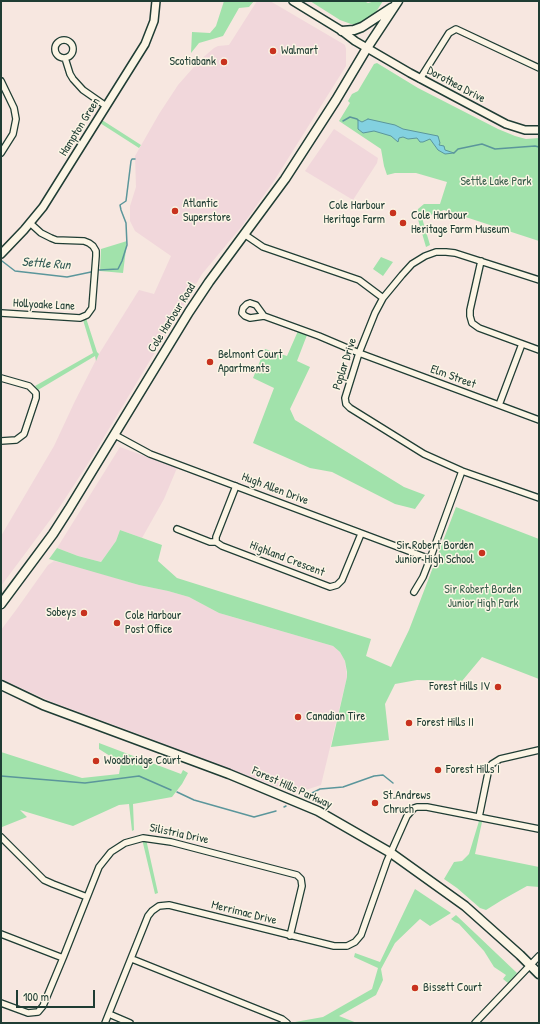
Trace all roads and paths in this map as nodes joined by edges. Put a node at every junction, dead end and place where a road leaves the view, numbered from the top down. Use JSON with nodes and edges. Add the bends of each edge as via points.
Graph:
{"nodes":[{"id":1,"x":156,"y":1,"type":"edge"},
{"id":2,"x":293,"y":1,"type":"edge"},
{"id":3,"x":396,"y":4,"type":"edge"},
{"id":4,"x":342,"y":31,"type":"junction"},
{"id":5,"x":367,"y":48,"type":"junction"},
{"id":6,"x":65,"y":58,"type":"dead end"},
{"id":7,"x":539,"y":68,"type":"edge"},
{"id":8,"x":420,"y":79,"type":"junction"},
{"id":9,"x":1,"y":81,"type":"edge"},
{"id":10,"x":106,"y":106,"type":"junction"},
{"id":11,"x":539,"y":130,"type":"edge"},
{"id":12,"x":1,"y":153,"type":"edge"},
{"id":13,"x":30,"y":223,"type":"junction"},
{"id":14,"x":244,"y":234,"type":"junction"},
{"id":15,"x":1,"y":254,"type":"edge"},
{"id":16,"x":481,"y":261,"type":"junction"},
{"id":17,"x":539,"y":280,"type":"edge"},
{"id":18,"x":383,"y":298,"type":"junction"},
{"id":19,"x":1,"y":313,"type":"edge"},
{"id":20,"x":264,"y":316,"type":"dead end"},
{"id":21,"x":522,"y":344,"type":"junction"},
{"id":22,"x":539,"y":350,"type":"edge"},
{"id":23,"x":359,"y":353,"type":"junction"},
{"id":24,"x":1,"y":378,"type":"edge"},
{"id":25,"x":499,"y":406,"type":"junction"},
{"id":26,"x":539,"y":420,"type":"edge"},
{"id":27,"x":115,"y":435,"type":"junction"},
{"id":28,"x":1,"y":441,"type":"edge"},
{"id":29,"x":462,"y":471,"type":"junction"},
{"id":30,"x":236,"y":486,"type":"junction"},
{"id":31,"x":539,"y":498,"type":"edge"},
{"id":32,"x":177,"y":530,"type":"dead end"},
{"id":33,"x":361,"y":534,"type":"junction"},
{"id":34,"x":216,"y":542,"type":"junction"},
{"id":35,"x":430,"y":559,"type":"junction"},
{"id":36,"x":414,"y":592,"type":"dead end"},
{"id":37,"x":1,"y":604,"type":"edge"},
{"id":38,"x":1,"y":686,"type":"edge"},
{"id":39,"x":539,"y":750,"type":"edge"},
{"id":40,"x":479,"y":817,"type":"junction"},
{"id":41,"x":539,"y":829,"type":"edge"},
{"id":42,"x":1,"y":836,"type":"edge"},
{"id":43,"x":391,"y":853,"type":"junction"},
{"id":44,"x":87,"y":896,"type":"junction"},
{"id":45,"x":1,"y":934,"type":"edge"},
{"id":46,"x":290,"y":936,"type":"junction"},
{"id":47,"x":539,"y":956,"type":"edge"},
{"id":48,"x":63,"y":958,"type":"junction"},
{"id":49,"x":132,"y":959,"type":"junction"},
{"id":50,"x":530,"y":965,"type":"junction"},
{"id":51,"x":539,"y":974,"type":"edge"},
{"id":52,"x":1,"y":1003,"type":"edge"},
{"id":53,"x":109,"y":1014,"type":"junction"},
{"id":54,"x":105,"y":1023,"type":"edge"},
{"id":55,"x":130,"y":1023,"type":"edge"},
{"id":56,"x":287,"y":1023,"type":"edge"},
{"id":57,"x":475,"y":1023,"type":"edge"}],
"edges":[{"from":1,"to":10,"type":"street","name":"Hampton Green","via":[[149,36]]},
{"from":2,"to":4,"type":"street","name":"Dorothea Drive"},
{"from":3,"to":4,"type":"main road","via":[[362,27]]},
{"from":3,"to":5,"type":"main road","name":"Cole Harbour Road"},
{"from":4,"to":5,"type":"street","name":"Dorothea Drive"},
{"from":5,"to":8,"type":"street","name":"Dorothea Drive"},
{"from":5,"to":14,"type":"main road","name":"Cole Harbour Road","via":[[285,179]]},
{"from":6,"to":10,"type":"street","via":[[73,79],[83,90]]},
{"from":7,"to":8,"type":"street","via":[[456,29],[449,33]]},
{"from":8,"to":11,"type":"street","name":"Dorothea Drive","via":[[506,124],[525,130]]},
{"from":9,"to":12,"type":"street","via":[[14,108],[16,119],[13,134]]},
{"from":10,"to":13,"type":"street","name":"Hampton Green","via":[[43,208]]},
{"from":13,"to":15,"type":"street","name":"Hampton Green"},
{"from":13,"to":19,"type":"street","name":"Hollyoake Lane","via":[[41,233],[56,240],[84,241],[94,247],[96,256],[92,308],[87,315],[80,318]]},
{"from":14,"to":18,"type":"street","via":[[263,247],[359,280]]},
{"from":14,"to":27,"type":"main road","name":"Cole Harbour Road","via":[[189,312]]},
{"from":16,"to":17,"type":"street","name":"Poplar Drive"},
{"from":16,"to":18,"type":"street","name":"Poplar Drive","via":[[446,252],[430,254],[412,264]]},
{"from":16,"to":21,"type":"street","via":[[470,310],[472,323]]},
{"from":18,"to":23,"type":"street","name":"Poplar Drive"},
{"from":20,"to":23,"type":"street","name":"Elm Street"},
{"from":21,"to":22,"type":"street"},
{"from":21,"to":25,"type":"street"},
{"from":23,"to":25,"type":"street","name":"Elm Street"},
{"from":23,"to":29,"type":"street","name":"Poplar Drive","via":[[345,396],[348,407],[419,452]]},
{"from":24,"to":28,"type":"street","via":[[29,386],[36,393],[36,398],[24,434],[16,440]]},
{"from":25,"to":26,"type":"street","name":"Elm Street"},
{"from":27,"to":30,"type":"street","name":"Hugh Allen Drive","via":[[150,454]]},
{"from":27,"to":37,"type":"main road","name":"Cole Harbour Road","via":[[57,528]]},
{"from":29,"to":31,"type":"street","name":"Poplar Drive"},
{"from":29,"to":35,"type":"street"},
{"from":30,"to":33,"type":"street","name":"Hugh Allen Drive"},
{"from":30,"to":34,"type":"street"},
{"from":32,"to":34,"type":"street","name":"Highland Crescent"},
{"from":33,"to":34,"type":"street","name":"Highland Crescent","via":[[342,580],[332,587]]},
{"from":33,"to":35,"type":"street","name":"Hugh Allen Drive"},
{"from":35,"to":36,"type":"street"},
{"from":38,"to":43,"type":"main road","name":"Forest Hills Parkway","via":[[43,705],[229,774],[318,811]]},
{"from":39,"to":40,"type":"street","via":[[500,759],[492,764]]},
{"from":40,"to":41,"type":"street"},
{"from":40,"to":43,"type":"street","via":[[417,807],[407,816]]},
{"from":42,"to":44,"type":"street","via":[[44,880]]},
{"from":43,"to":46,"type":"street","name":"Merrimac Drive","via":[[361,934],[355,942],[338,947]]},
{"from":43,"to":50,"type":"main road","name":"Forest Hills Parkway","via":[[465,906]]},
{"from":44,"to":46,"type":"street","name":"Silistria Drive","via":[[99,866],[111,852],[136,839],[158,839],[297,875],[302,886]]},
{"from":44,"to":48,"type":"street","name":"Silistria Drive"},
{"from":45,"to":48,"type":"street"},
{"from":46,"to":49,"type":"street","name":"Merrimac Drive","via":[[163,905],[149,914]]},
{"from":47,"to":50,"type":"street"},
{"from":48,"to":52,"type":"street","name":"Silistria Drive","via":[[43,1006],[38,1012],[28,1013]]},
{"from":49,"to":53,"type":"street","name":"Merrimac Drive"},
{"from":49,"to":56,"type":"street"},
{"from":50,"to":51,"type":"main road","name":"Forest Hills Parkway"},
{"from":50,"to":57,"type":"street"},
{"from":53,"to":54,"type":"street","name":"Merrimac Drive"},
{"from":53,"to":55,"type":"street"}]}
